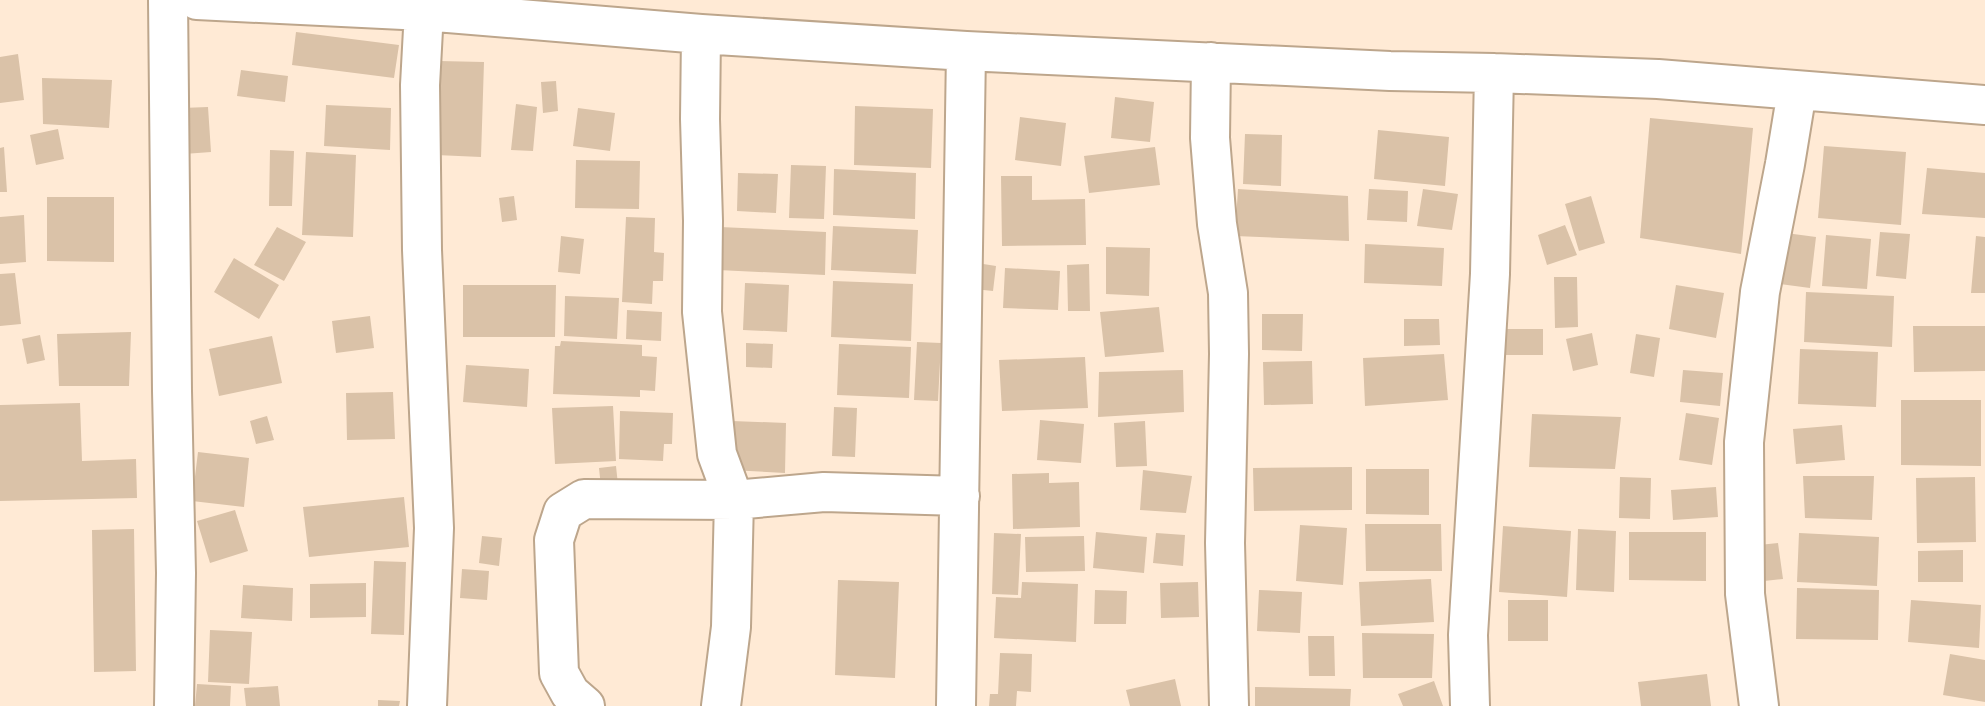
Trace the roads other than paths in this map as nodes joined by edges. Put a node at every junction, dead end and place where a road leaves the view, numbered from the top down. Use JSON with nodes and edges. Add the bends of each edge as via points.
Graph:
{"nodes":[{"id":1,"x":168,"y":0,"type":"edge"},
{"id":2,"x":197,"y":0,"type":"edge"},
{"id":3,"x":424,"y":12,"type":"junction"},
{"id":4,"x":701,"y":34,"type":"junction"},
{"id":5,"x":966,"y":51,"type":"junction"},
{"id":6,"x":1210,"y":62,"type":"junction"},
{"id":7,"x":1494,"y":73,"type":"junction"},
{"id":8,"x":1797,"y":91,"type":"junction"},
{"id":9,"x":1985,"y":105,"type":"edge"},
{"id":10,"x":960,"y":496,"type":"junction"},
{"id":11,"x":734,"y":500,"type":"junction"},
{"id":12,"x":174,"y":706,"type":"edge"},
{"id":13,"x":427,"y":706,"type":"edge"},
{"id":14,"x":585,"y":706,"type":"edge"},
{"id":15,"x":721,"y":706,"type":"edge"},
{"id":16,"x":956,"y":706,"type":"edge"},
{"id":17,"x":1228,"y":706,"type":"edge"},
{"id":18,"x":1470,"y":706,"type":"edge"},
{"id":19,"x":1759,"y":706,"type":"edge"}],
"edges":[{"from":1,"to":12,"type":"street"},
{"from":2,"to":3,"type":"street"},
{"from":3,"to":4,"type":"street"},
{"from":3,"to":13,"type":"street","via":[[422,250],[434,528]]},
{"from":4,"to":5,"type":"street"},
{"from":4,"to":11,"type":"street","via":[[702,312],[717,454]]},
{"from":5,"to":6,"type":"street"},
{"from":5,"to":10,"type":"street"},
{"from":6,"to":7,"type":"street"},
{"from":6,"to":17,"type":"street","via":[[1210,138],[1228,293]]},
{"from":7,"to":8,"type":"street","via":[[1658,79]]},
{"from":7,"to":18,"type":"street","via":[[1490,274],[1468,635]]},
{"from":8,"to":9,"type":"street"},
{"from":8,"to":19,"type":"street","via":[[1760,292],[1744,442],[1745,594]]},
{"from":10,"to":11,"type":"street","via":[[824,492]]},
{"from":10,"to":16,"type":"street"},
{"from":11,"to":14,"type":"street","via":[[584,499],[563,512],[554,540],[559,673],[570,693]]},
{"from":11,"to":15,"type":"street","via":[[731,627]]}]}
